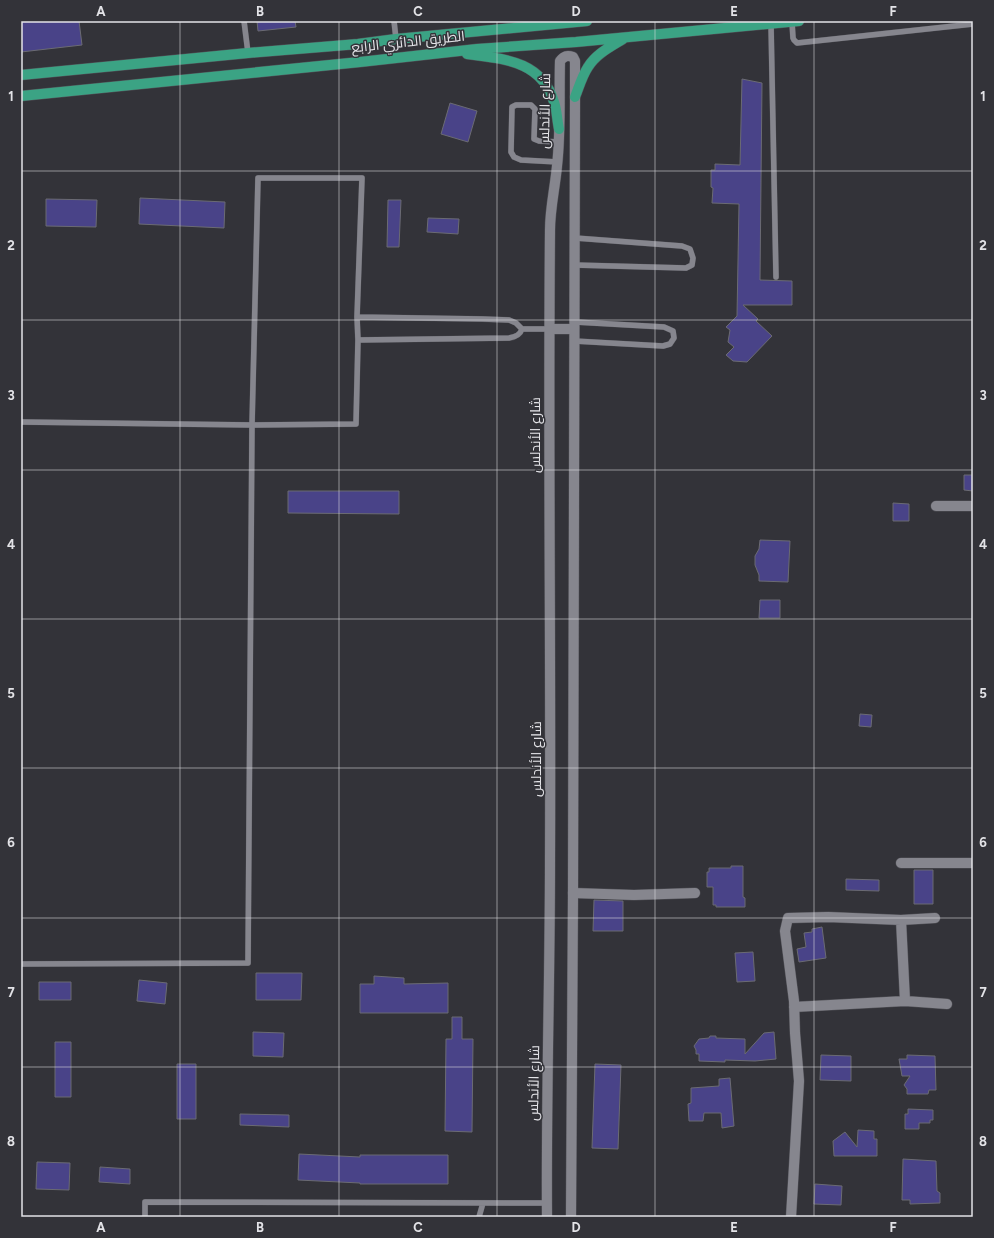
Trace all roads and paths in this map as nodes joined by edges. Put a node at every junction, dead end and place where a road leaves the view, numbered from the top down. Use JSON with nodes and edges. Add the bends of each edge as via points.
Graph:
{"nodes":[{"id":1,"x":244,"y":21,"type":"edge"},
{"id":2,"x":394,"y":21,"type":"edge"},
{"id":3,"x":523,"y":21,"type":"edge"},
{"id":4,"x":587,"y":21,"type":"edge"},
{"id":5,"x":796,"y":21,"type":"edge"},
{"id":6,"x":771,"y":24,"type":"junction"},
{"id":7,"x":973,"y":24,"type":"edge"},
{"id":8,"x":503,"y":29,"type":"junction"},
{"id":9,"x":626,"y":37,"type":"junction"},
{"id":10,"x":396,"y":38,"type":"junction"},
{"id":11,"x":449,"y":52,"type":"junction"},
{"id":12,"x":248,"y":53,"type":"junction"},
{"id":13,"x":21,"y":75,"type":"edge"},
{"id":14,"x":21,"y":96,"type":"edge"},
{"id":15,"x":575,"y":97,"type":"junction"},
{"id":16,"x":559,"y":129,"type":"junction"},
{"id":17,"x":559,"y":142,"type":"junction"},
{"id":18,"x":558,"y":162,"type":"junction"},
{"id":19,"x":575,"y":238,"type":"junction"},
{"id":20,"x":574,"y":265,"type":"junction"},
{"id":21,"x":776,"y":277,"type":"dead end"},
{"id":22,"x":357,"y":317,"type":"junction"},
{"id":23,"x":574,"y":326,"type":"junction"},
{"id":24,"x":522,"y":329,"type":"junction"},
{"id":25,"x":549,"y":329,"type":"junction"},
{"id":26,"x":358,"y":340,"type":"junction"},
{"id":27,"x":574,"y":341,"type":"junction"},
{"id":28,"x":21,"y":422,"type":"edge"},
{"id":29,"x":252,"y":425,"type":"junction"},
{"id":30,"x":936,"y":506,"type":"dead end"},
{"id":31,"x":973,"y":506,"type":"edge"},
{"id":32,"x":901,"y":863,"type":"dead end"},
{"id":33,"x":973,"y":864,"type":"edge"},
{"id":34,"x":695,"y":893,"type":"dead end"},
{"id":35,"x":573,"y":894,"type":"junction"},
{"id":36,"x":935,"y":918,"type":"dead end"},
{"id":37,"x":901,"y":920,"type":"junction"},
{"id":38,"x":21,"y":964,"type":"edge"},
{"id":39,"x":905,"y":1001,"type":"junction"},
{"id":40,"x":947,"y":1004,"type":"dead end"},
{"id":41,"x":794,"y":1007,"type":"junction"},
{"id":42,"x":483,"y":1203,"type":"junction"},
{"id":43,"x":547,"y":1203,"type":"junction"},
{"id":44,"x":146,"y":1217,"type":"edge"},
{"id":45,"x":479,"y":1217,"type":"edge"},
{"id":46,"x":547,"y":1217,"type":"edge"},
{"id":47,"x":571,"y":1217,"type":"edge"},
{"id":48,"x":791,"y":1217,"type":"edge"}],
"edges":[{"from":1,"to":12,"type":"lane"},
{"from":2,"to":10,"type":"lane"},
{"from":3,"to":8,"type":"main road"},
{"from":4,"to":8,"type":"main road","name":"الطريق الدائري الرابع"},
{"from":5,"to":6,"type":"main road","name":"الطريق الدائري الرابع"},
{"from":5,"to":7,"type":"lane","via":[[793,38],[798,43]]},
{"from":6,"to":9,"type":"main road","name":"الطريق الدائري الرابع"},
{"from":6,"to":21,"type":"lane"},
{"from":8,"to":10,"type":"main road","name":"الطريق الدائري الرابع"},
{"from":9,"to":11,"type":"main road","name":"الطريق الدائري الرابع"},
{"from":9,"to":15,"type":"main road","via":[[592,60]]},
{"from":10,"to":12,"type":"main road","name":"الطريق الدائري الرابع","via":[[358,44]]},
{"from":11,"to":14,"type":"main road","name":"الطريق الدائري الرابع"},
{"from":11,"to":16,"type":"main road","via":[[510,60],[534,71],[550,91],[555,103]]},
{"from":12,"to":13,"type":"main road","name":"الطريق الدائري الرابع"},
{"from":15,"to":16,"type":"main road","name":"شارع الأندلس","via":[[575,61],[573,57],[562,57]]},
{"from":15,"to":19,"type":"main road","name":"شارع الأندلس"},
{"from":16,"to":17,"type":"main road","name":"شارع الأندلس"},
{"from":17,"to":18,"type":"main road","name":"شارع الأندلس"},
{"from":17,"to":18,"type":"lane","via":[[534,139],[535,109],[531,105],[512,107],[511,152],[514,157],[521,160]]},
{"from":18,"to":25,"type":"main road","name":"شارع الأندلس","via":[[550,213]]},
{"from":19,"to":20,"type":"main road","name":"شارع الأندلس"},
{"from":19,"to":20,"type":"lane","via":[[682,246],[690,249],[693,258],[692,265],[686,268]]},
{"from":20,"to":23,"type":"main road","name":"شارع الأندلس"},
{"from":22,"to":24,"type":"lane","via":[[509,320]]},
{"from":22,"to":26,"type":"lane"},
{"from":22,"to":29,"type":"lane","via":[[362,178],[258,178]]},
{"from":23,"to":25,"type":"main road"},
{"from":23,"to":27,"type":"main road","name":"شارع الأندلس"},
{"from":23,"to":27,"type":"lane","via":[[664,327],[673,332],[674,338],[670,344],[663,346]]},
{"from":24,"to":25,"type":"lane"},
{"from":24,"to":26,"type":"lane","via":[[519,334],[510,338]]},
{"from":25,"to":43,"type":"main road","name":"شارع الأندلس","via":[[550,862]]},
{"from":26,"to":29,"type":"lane","via":[[356,424]]},
{"from":27,"to":35,"type":"main road","name":"شارع الأندلس"},
{"from":28,"to":29,"type":"lane"},
{"from":29,"to":38,"type":"lane","via":[[248,963]]},
{"from":30,"to":31,"type":"main road"},
{"from":32,"to":33,"type":"main road"},
{"from":34,"to":35,"type":"main road"},
{"from":35,"to":47,"type":"main road","name":"شارع الأندلس"},
{"from":36,"to":37,"type":"main road"},
{"from":37,"to":39,"type":"main road"},
{"from":37,"to":41,"type":"main road","via":[[788,918],[785,931]]},
{"from":39,"to":40,"type":"main road"},
{"from":39,"to":41,"type":"main road"},
{"from":41,"to":48,"type":"main road","via":[[799,1081]]},
{"from":42,"to":43,"type":"lane"},
{"from":42,"to":44,"type":"lane","via":[[145,1202]]},
{"from":42,"to":45,"type":"lane"},
{"from":43,"to":46,"type":"main road","name":"شارع الأندلس"}]}
